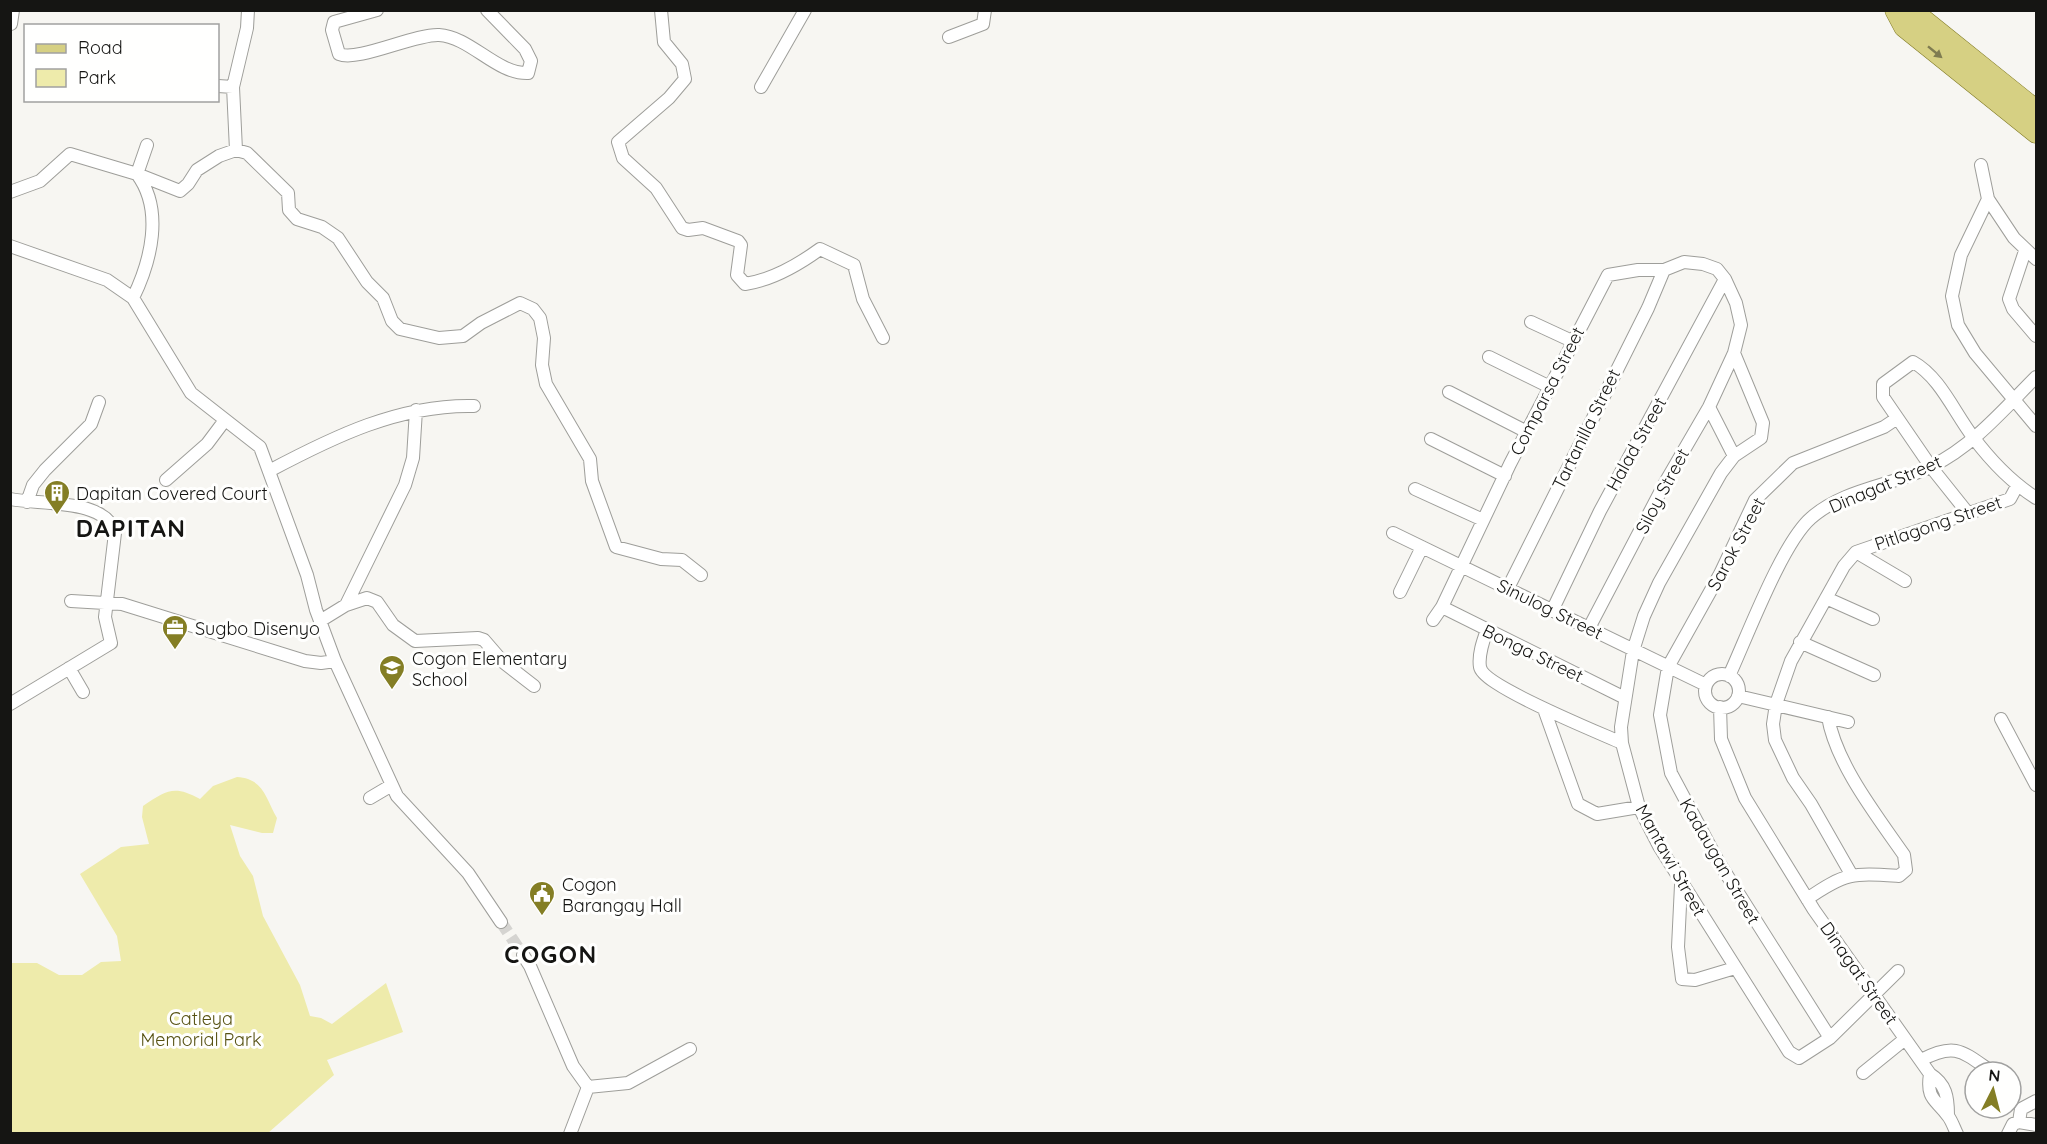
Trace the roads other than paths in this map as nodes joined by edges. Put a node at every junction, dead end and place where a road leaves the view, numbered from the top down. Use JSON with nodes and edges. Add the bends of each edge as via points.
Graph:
{"nodes":[{"id":1,"x":13,"y":10,"type":"edge"},
{"id":2,"x":248,"y":10,"type":"edge"},
{"id":3,"x":377,"y":10,"type":"edge"},
{"id":4,"x":487,"y":10,"type":"edge"},
{"id":5,"x":661,"y":10,"type":"edge"},
{"id":6,"x":805,"y":10,"type":"edge"},
{"id":7,"x":985,"y":10,"type":"edge"},
{"id":8,"x":1895,"y":10,"type":"edge"},
{"id":9,"x":1916,"y":10,"type":"edge"},
{"id":10,"x":12,"y":24,"type":"edge"},
{"id":11,"x":949,"y":37,"type":"dead end"},
{"id":12,"x":219,"y":86,"type":"edge"},
{"id":13,"x":232,"y":87,"type":"junction"},
{"id":14,"x":761,"y":87,"type":"dead end"},
{"id":15,"x":2037,"y":110,"type":"edge"},
{"id":16,"x":2037,"y":133,"type":"edge"},
{"id":17,"x":147,"y":145,"type":"dead end"},
{"id":18,"x":236,"y":150,"type":"junction"},
{"id":19,"x":1981,"y":165,"type":"dead end"},
{"id":20,"x":137,"y":174,"type":"junction"},
{"id":21,"x":10,"y":192,"type":"edge"},
{"id":22,"x":1988,"y":198,"type":"junction"},
{"id":23,"x":10,"y":246,"type":"edge"},
{"id":24,"x":2025,"y":251,"type":"junction"},
{"id":25,"x":2037,"y":259,"type":"edge"},
{"id":26,"x":1664,"y":270,"type":"junction"},
{"id":27,"x":1725,"y":279,"type":"junction"},
{"id":28,"x":133,"y":298,"type":"junction"},
{"id":29,"x":1531,"y":322,"type":"dead end"},
{"id":30,"x":2037,"y":336,"type":"edge"},
{"id":31,"x":883,"y":338,"type":"dead end"},
{"id":32,"x":1572,"y":341,"type":"junction"},
{"id":33,"x":1734,"y":353,"type":"junction"},
{"id":34,"x":1489,"y":357,"type":"dead end"},
{"id":35,"x":2037,"y":377,"type":"edge"},
{"id":36,"x":1550,"y":387,"type":"junction"},
{"id":37,"x":1449,"y":392,"type":"dead end"},
{"id":38,"x":2013,"y":400,"type":"junction"},
{"id":39,"x":99,"y":402,"type":"dead end"},
{"id":40,"x":474,"y":406,"type":"dead end"},
{"id":41,"x":1709,"y":407,"type":"junction"},
{"id":42,"x":416,"y":410,"type":"junction"},
{"id":43,"x":1896,"y":419,"type":"junction"},
{"id":44,"x":225,"y":420,"type":"junction"},
{"id":45,"x":2037,"y":426,"type":"edge"},
{"id":46,"x":1527,"y":432,"type":"junction"},
{"id":47,"x":1431,"y":439,"type":"dead end"},
{"id":48,"x":1973,"y":439,"type":"junction"},
{"id":49,"x":1734,"y":456,"type":"junction"},
{"id":50,"x":1931,"y":467,"type":"junction"},
{"id":51,"x":269,"y":471,"type":"junction"},
{"id":52,"x":1504,"y":476,"type":"junction"},
{"id":53,"x":166,"y":480,"type":"dead end"},
{"id":54,"x":2017,"y":486,"type":"junction"},
{"id":55,"x":1415,"y":489,"type":"dead end"},
{"id":56,"x":2037,"y":498,"type":"edge"},
{"id":57,"x":10,"y":499,"type":"edge"},
{"id":58,"x":27,"y":502,"type":"junction"},
{"id":59,"x":1967,"y":512,"type":"junction"},
{"id":60,"x":1483,"y":520,"type":"junction"},
{"id":61,"x":1394,"y":533,"type":"dead end"},
{"id":62,"x":1422,"y":547,"type":"junction"},
{"id":63,"x":1856,"y":552,"type":"junction"},
{"id":64,"x":1460,"y":566,"type":"junction"},
{"id":65,"x":701,"y":575,"type":"dead end"},
{"id":66,"x":1905,"y":581,"type":"dead end"},
{"id":67,"x":1508,"y":588,"type":"junction"},
{"id":68,"x":1400,"y":592,"type":"dead end"},
{"id":69,"x":1826,"y":598,"type":"junction"},
{"id":70,"x":71,"y":601,"type":"dead end"},
{"id":71,"x":107,"y":601,"type":"junction"},
{"id":72,"x":345,"y":605,"type":"junction"},
{"id":73,"x":1442,"y":607,"type":"junction"},
{"id":74,"x":1552,"y":611,"type":"junction"},
{"id":75,"x":1873,"y":619,"type":"dead end"},
{"id":76,"x":1432,"y":620,"type":"dead end"},
{"id":77,"x":320,"y":621,"type":"junction"},
{"id":78,"x":1589,"y":628,"type":"junction"},
{"id":79,"x":1487,"y":630,"type":"junction"},
{"id":80,"x":1800,"y":642,"type":"junction"},
{"id":81,"x":1633,"y":651,"type":"junction"},
{"id":82,"x":335,"y":661,"type":"junction"},
{"id":83,"x":1668,"y":667,"type":"junction"},
{"id":84,"x":69,"y":668,"type":"junction"},
{"id":85,"x":1874,"y":675,"type":"dead end"},
{"id":86,"x":1729,"y":676,"type":"junction"},
{"id":87,"x":534,"y":686,"type":"dead end"},
{"id":88,"x":1706,"y":686,"type":"junction"},
{"id":89,"x":83,"y":692,"type":"dead end"},
{"id":90,"x":1737,"y":696,"type":"junction"},
{"id":91,"x":1625,"y":698,"type":"junction"},
{"id":92,"x":10,"y":704,"type":"edge"},
{"id":93,"x":1776,"y":704,"type":"junction"},
{"id":94,"x":1720,"y":707,"type":"junction"},
{"id":95,"x":1544,"y":709,"type":"junction"},
{"id":96,"x":1828,"y":717,"type":"junction"},
{"id":97,"x":2001,"y":719,"type":"dead end"},
{"id":98,"x":1848,"y":722,"type":"dead end"},
{"id":99,"x":1622,"y":743,"type":"junction"},
{"id":100,"x":2032,"y":765,"type":"edge"},
{"id":101,"x":392,"y":785,"type":"junction"},
{"id":102,"x":2037,"y":785,"type":"edge"},
{"id":103,"x":370,"y":798,"type":"dead end"},
{"id":104,"x":1639,"y":807,"type":"junction"},
{"id":105,"x":1851,"y":874,"type":"junction"},
{"id":106,"x":1681,"y":884,"type":"junction"},
{"id":107,"x":1807,"y":899,"type":"junction"},
{"id":108,"x":501,"y":922,"type":"tunnel mouth"},
{"id":109,"x":523,"y":955,"type":"tunnel mouth"},
{"id":110,"x":1735,"y":968,"type":"junction"},
{"id":111,"x":1899,"y":971,"type":"dead end"},
{"id":112,"x":1874,"y":997,"type":"junction"},
{"id":113,"x":1830,"y":1038,"type":"junction"},
{"id":114,"x":1905,"y":1039,"type":"junction"},
{"id":115,"x":690,"y":1049,"type":"dead end"},
{"id":116,"x":1920,"y":1060,"type":"junction"},
{"id":117,"x":1972,"y":1060,"type":"edge"},
{"id":118,"x":1863,"y":1074,"type":"dead end"},
{"id":119,"x":588,"y":1087,"type":"junction"},
{"id":120,"x":2037,"y":1101,"type":"edge"},
{"id":121,"x":2019,"y":1122,"type":"junction"},
{"id":122,"x":2037,"y":1125,"type":"edge"},
{"id":123,"x":570,"y":1134,"type":"edge"},
{"id":124,"x":1957,"y":1134,"type":"edge"},
{"id":125,"x":2008,"y":1134,"type":"edge"}],
"edges":[{"from":1,"to":10,"type":"street"},
{"from":2,"to":13,"type":"street","via":[[248,28]]},
{"from":3,"to":4,"type":"street","via":[[334,22],[339,54],[445,36],[506,68],[528,73],[531,61],[525,49]]},
{"from":5,"to":31,"type":"street","via":[[664,42],[682,64],[685,79],[618,142],[623,158],[656,188],[682,228],[704,228],[738,241],[741,245],[737,275],[745,284],[759,282],[820,249],[854,265],[863,299]]},
{"from":6,"to":14,"type":"street"},
{"from":7,"to":11,"type":"street","via":[[983,24]]},
{"from":8,"to":16,"type":"main road","one_way":true,"via":[[1904,27]]},
{"from":9,"to":15,"type":"main road","via":[[1918,16]]},
{"from":12,"to":13,"type":"street"},
{"from":13,"to":18,"type":"street"},
{"from":17,"to":20,"type":"street"},
{"from":18,"to":20,"type":"street","via":[[197,170],[180,191]]},
{"from":18,"to":65,"type":"street","via":[[247,153],[288,193],[289,210],[297,219],[322,227],[338,238],[367,282],[383,298],[392,321],[400,329],[439,338],[463,336],[520,303],[533,309],[540,318],[544,338],[542,365],[546,384],[590,459],[592,481],[616,547],[661,559],[682,560]]},
{"from":19,"to":22,"type":"street"},
{"from":20,"to":21,"type":"street","via":[[70,154],[40,180]]},
{"from":20,"to":28,"type":"street","via":[[147,187],[154,212],[145,274]]},
{"from":22,"to":24,"type":"street"},
{"from":22,"to":38,"type":"street","via":[[1961,255],[1952,296],[1958,325]]},
{"from":23,"to":28,"type":"street","via":[[107,280]]},
{"from":24,"to":25,"type":"street"},
{"from":24,"to":30,"type":"street","via":[[2009,299]]},
{"from":26,"to":27,"type":"street","name":"Comparsa Street","via":[[1684,262],[1703,264],[1717,269]]},
{"from":26,"to":32,"type":"street","name":"Comparsa Street","via":[[1608,275]]},
{"from":26,"to":67,"type":"street","name":"Tartanilla Street"},
{"from":27,"to":33,"type":"street","name":"Siloy Street","via":[[1741,325]]},
{"from":27,"to":74,"type":"street","name":"Halad Street","via":[[1600,511]]},
{"from":28,"to":44,"type":"street","via":[[190,393]]},
{"from":29,"to":32,"type":"street"},
{"from":32,"to":36,"type":"street","name":"Comparsa Street"},
{"from":33,"to":41,"type":"street","name":"Siloy Street"},
{"from":33,"to":49,"type":"street","name":"Mantawi Street","via":[[1763,429],[1756,442]]},
{"from":34,"to":36,"type":"street"},
{"from":35,"to":38,"type":"street","name":"Dinagat Street"},
{"from":36,"to":46,"type":"street","name":"Comparsa Street"},
{"from":37,"to":46,"type":"street"},
{"from":38,"to":45,"type":"street"},
{"from":38,"to":48,"type":"street","name":"Dinagat Street"},
{"from":39,"to":58,"type":"street","via":[[91,424],[45,470],[33,485]]},
{"from":40,"to":42,"type":"street"},
{"from":41,"to":49,"type":"street"},
{"from":41,"to":78,"type":"street","name":"Siloy Street"},
{"from":42,"to":51,"type":"street","via":[[359,427]]},
{"from":42,"to":72,"type":"street","via":[[413,458],[405,485]]},
{"from":43,"to":48,"type":"street","via":[[1883,397],[1883,384],[1913,362],[1927,369]]},
{"from":43,"to":50,"type":"street"},
{"from":43,"to":83,"type":"street","name":"Sarok Street","via":[[1793,463],[1755,500],[1720,574]]},
{"from":44,"to":51,"type":"street","via":[[257,444]]},
{"from":44,"to":53,"type":"street","via":[[207,444]]},
{"from":46,"to":52,"type":"street","name":"Comparsa Street"},
{"from":47,"to":52,"type":"street"},
{"from":48,"to":50,"type":"street","name":"Dinagat Street"},
{"from":48,"to":54,"type":"street"},
{"from":49,"to":81,"type":"street","name":"Mantawi Street","via":[[1704,499],[1659,583]]},
{"from":50,"to":59,"type":"street"},
{"from":50,"to":86,"type":"street","name":"Dinagat Street","via":[[1834,501],[1809,519],[1788,548]]},
{"from":51,"to":77,"type":"street"},
{"from":52,"to":60,"type":"street","name":"Comparsa Street"},
{"from":54,"to":56,"type":"street"},
{"from":54,"to":59,"type":"street","name":"Pitlagong Street","via":[[2010,499]]},
{"from":55,"to":60,"type":"street"},
{"from":57,"to":58,"type":"street"},
{"from":58,"to":71,"type":"street","via":[[99,512],[112,522],[115,533]]},
{"from":59,"to":63,"type":"street","name":"Pitlagong Street"},
{"from":60,"to":64,"type":"street","name":"Comparsa Street"},
{"from":61,"to":62,"type":"street","name":"Sinulog Street"},
{"from":62,"to":64,"type":"street","name":"Sinulog Street"},
{"from":62,"to":68,"type":"street"},
{"from":63,"to":66,"type":"street"},
{"from":63,"to":69,"type":"street","name":"Pitlagong Street"},
{"from":64,"to":67,"type":"street","name":"Sinulog Street"},
{"from":64,"to":73,"type":"street","name":"Comparsa Street"},
{"from":67,"to":74,"type":"street","name":"Sinulog Street"},
{"from":69,"to":75,"type":"street"},
{"from":69,"to":80,"type":"street","name":"Pitlagong Street"},
{"from":70,"to":71,"type":"street"},
{"from":71,"to":82,"type":"street","via":[[305,661]]},
{"from":71,"to":84,"type":"street","via":[[105,617],[111,643]]},
{"from":72,"to":77,"type":"street"},
{"from":72,"to":87,"type":"street","via":[[367,598],[377,602],[393,625],[415,641],[484,640],[503,662]]},
{"from":73,"to":76,"type":"street","name":"Comparsa Street"},
{"from":73,"to":79,"type":"street","name":"Bonga Street"},
{"from":74,"to":78,"type":"street","name":"Sinulog Street"},
{"from":77,"to":82,"type":"street"},
{"from":78,"to":81,"type":"street","name":"Sinulog Street"},
{"from":79,"to":91,"type":"street","name":"Bonga Street"},
{"from":79,"to":95,"type":"street","via":[[1480,668],[1486,678]]},
{"from":80,"to":85,"type":"street"},
{"from":80,"to":93,"type":"street","name":"Pitlagong Street"},
{"from":81,"to":83,"type":"street","name":"Sinulog Street"},
{"from":81,"to":91,"type":"street","name":"Mantawi Street"},
{"from":82,"to":101,"type":"street"},
{"from":83,"to":88,"type":"street","name":"Sinulog Street"},
{"from":83,"to":113,"type":"street","name":"Kadaugan Street","via":[[1660,715],[1671,773],[1724,871]]},
{"from":84,"to":89,"type":"street"},
{"from":84,"to":92,"type":"street"},
{"from":86,"to":88,"type":"street","via":[[1714,676]]},
{"from":86,"to":90,"type":"street","via":[[1736,682]]},
{"from":88,"to":94,"type":"street","via":[[1707,698]]},
{"from":90,"to":93,"type":"street"},
{"from":90,"to":94,"type":"street","via":[[1731,705]]},
{"from":91,"to":99,"type":"street","name":"Mantawi Street"},
{"from":93,"to":96,"type":"street"},
{"from":93,"to":105,"type":"street","name":"Pitlagong Street","via":[[1775,740],[1792,778]]},
{"from":94,"to":107,"type":"street","name":"Dinagat Street","via":[[1721,739],[1745,798]]},
{"from":95,"to":99,"type":"street"},
{"from":95,"to":104,"type":"street","via":[[1578,804],[1597,814]]},
{"from":96,"to":98,"type":"street"},
{"from":96,"to":105,"type":"street","via":[[1831,734],[1846,765],[1904,855],[1906,870],[1899,876]]},
{"from":97,"to":100,"type":"street"},
{"from":99,"to":104,"type":"street","name":"Mantawi Street"},
{"from":100,"to":102,"type":"street"},
{"from":101,"to":103,"type":"street"},
{"from":101,"to":108,"type":"street","via":[[397,796],[468,873]]},
{"from":104,"to":106,"type":"street","name":"Mantawi Street"},
{"from":105,"to":107,"type":"street","via":[[1836,879]]},
{"from":106,"to":110,"type":"street","name":"Mantawi Street"},
{"from":106,"to":110,"type":"street","via":[[1678,946],[1682,979],[1695,980]]},
{"from":107,"to":112,"type":"street","name":"Dinagat Street"},
{"from":109,"to":119,"type":"street","via":[[573,1066]]},
{"from":110,"to":113,"type":"street","name":"Mantawi Street","via":[[1789,1052],[1799,1058]]},
{"from":111,"to":112,"type":"street","name":"Mantawi Street"},
{"from":112,"to":113,"type":"street","name":"Mantawi Street"},
{"from":112,"to":114,"type":"street","name":"Dinagat Street"},
{"from":114,"to":116,"type":"street","name":"Dinagat Street"},
{"from":114,"to":118,"type":"street"},
{"from":115,"to":119,"type":"street","via":[[628,1083]]},
{"from":116,"to":117,"type":"street","via":[[1940,1049],[1950,1049]]},
{"from":116,"to":124,"type":"street","name":"Dinagat Street","via":[[1930,1074],[1930,1092]]},
{"from":119,"to":123,"type":"street"},
{"from":120,"to":121,"type":"street","via":[[2021,1109]]},
{"from":121,"to":122,"type":"street"},
{"from":121,"to":125,"type":"street","via":[[2013,1124]]}]}
